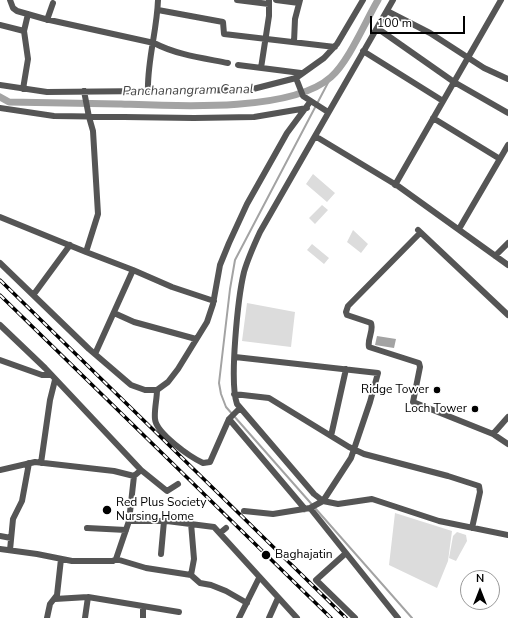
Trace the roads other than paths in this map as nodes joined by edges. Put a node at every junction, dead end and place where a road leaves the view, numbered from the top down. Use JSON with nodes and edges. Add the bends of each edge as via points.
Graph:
{"nodes":[{"id":1,"x":10,"y":0,"type":"edge"},
{"id":2,"x":158,"y":0,"type":"edge"},
{"id":3,"x":237,"y":0,"type":"edge"},
{"id":4,"x":276,"y":0,"type":"edge"},
{"id":5,"x":393,"y":0,"type":"edge"},
{"id":6,"x":501,"y":0,"type":"edge"},
{"id":7,"x":360,"y":1,"type":"edge"},
{"id":8,"x":269,"y":2,"type":"edge"},
{"id":9,"x":300,"y":2,"type":"edge"},
{"id":10,"x":53,"y":3,"type":"dead end"},
{"id":11,"x":158,"y":10,"type":"junction"},
{"id":12,"x":387,"y":11,"type":"junction"},
{"id":13,"x":28,"y":14,"type":"junction"},
{"id":14,"x":48,"y":20,"type":"junction"},
{"id":15,"x":0,"y":25,"type":"edge"},
{"id":16,"x":377,"y":28,"type":"junction"},
{"id":17,"x":24,"y":31,"type":"junction"},
{"id":18,"x":265,"y":38,"type":"junction"},
{"id":19,"x":294,"y":42,"type":"junction"},
{"id":20,"x":154,"y":43,"type":"junction"},
{"id":21,"x":334,"y":47,"type":"junction"},
{"id":22,"x":363,"y":52,"type":"junction"},
{"id":23,"x":468,"y":57,"type":"junction"},
{"id":24,"x":228,"y":63,"type":"dead end"},
{"id":25,"x":238,"y":65,"type":"dead end"},
{"id":26,"x":261,"y":68,"type":"junction"},
{"id":27,"x":299,"y":78,"type":"junction"},
{"id":28,"x":508,"y":79,"type":"edge"},
{"id":29,"x":454,"y":82,"type":"junction"},
{"id":30,"x":0,"y":85,"type":"edge"},
{"id":31,"x":23,"y":89,"type":"junction"},
{"id":32,"x":84,"y":91,"type":"junction"},
{"id":33,"x":148,"y":91,"type":"junction"},
{"id":34,"x":443,"y":100,"type":"junction"},
{"id":35,"x":311,"y":103,"type":"junction"},
{"id":36,"x":0,"y":108,"type":"edge"},
{"id":37,"x":307,"y":108,"type":"junction"},
{"id":38,"x":325,"y":111,"type":"junction"},
{"id":39,"x":508,"y":113,"type":"edge"},
{"id":40,"x":89,"y":117,"type":"junction"},
{"id":41,"x":433,"y":118,"type":"junction"},
{"id":42,"x":315,"y":136,"type":"junction"},
{"id":43,"x":507,"y":149,"type":"edge"},
{"id":44,"x":500,"y":159,"type":"junction"},
{"id":45,"x":395,"y":184,"type":"junction"},
{"id":46,"x":0,"y":217,"type":"edge"},
{"id":47,"x":459,"y":229,"type":"junction"},
{"id":48,"x":508,"y":243,"type":"edge"},
{"id":49,"x":70,"y":245,"type":"junction"},
{"id":50,"x":86,"y":252,"type":"junction"},
{"id":51,"x":495,"y":256,"type":"junction"},
{"id":52,"x":0,"y":263,"type":"edge"},
{"id":53,"x":508,"y":265,"type":"edge"},
{"id":54,"x":133,"y":270,"type":"junction"},
{"id":55,"x":34,"y":294,"type":"junction"},
{"id":56,"x":214,"y":302,"type":"junction"},
{"id":57,"x":114,"y":313,"type":"junction"},
{"id":58,"x":508,"y":316,"type":"edge"},
{"id":59,"x":0,"y":325,"type":"edge"},
{"id":60,"x":196,"y":339,"type":"junction"},
{"id":61,"x":95,"y":354,"type":"junction"},
{"id":62,"x":235,"y":357,"type":"junction"},
{"id":63,"x":0,"y":360,"type":"edge"},
{"id":64,"x":346,"y":370,"type":"junction"},
{"id":65,"x":53,"y":378,"type":"junction"},
{"id":66,"x":157,"y":393,"type":"junction"},
{"id":67,"x":234,"y":394,"type":"junction"},
{"id":68,"x":239,"y":409,"type":"junction"},
{"id":69,"x":508,"y":417,"type":"edge"},
{"id":70,"x":229,"y":419,"type":"junction"},
{"id":71,"x":493,"y":434,"type":"junction"},
{"id":72,"x":331,"y":436,"type":"junction"},
{"id":73,"x":508,"y":444,"type":"edge"},
{"id":74,"x":354,"y":450,"type":"junction"},
{"id":75,"x":28,"y":463,"type":"junction"},
{"id":76,"x":41,"y":463,"type":"junction"},
{"id":77,"x":0,"y":470,"type":"edge"},
{"id":78,"x":141,"y":470,"type":"junction"},
{"id":79,"x":134,"y":476,"type":"junction"},
{"id":80,"x":178,"y":484,"type":"dead end"},
{"id":81,"x":323,"y":501,"type":"junction"},
{"id":82,"x":308,"y":509,"type":"junction"},
{"id":83,"x":244,"y":511,"type":"dead end"},
{"id":84,"x":129,"y":521,"type":"junction"},
{"id":85,"x":164,"y":521,"type":"junction"},
{"id":86,"x":191,"y":523,"type":"junction"},
{"id":87,"x":87,"y":528,"type":"dead end"},
{"id":88,"x":226,"y":528,"type":"dead end"},
{"id":89,"x":472,"y":528,"type":"junction"},
{"id":90,"x":126,"y":530,"type":"junction"},
{"id":91,"x":220,"y":533,"type":"junction"},
{"id":92,"x":508,"y":535,"type":"edge"},
{"id":93,"x":0,"y":536,"type":"edge"},
{"id":94,"x":11,"y":538,"type":"junction"},
{"id":95,"x":0,"y":549,"type":"edge"},
{"id":96,"x":10,"y":550,"type":"junction"},
{"id":97,"x":346,"y":553,"type":"junction"},
{"id":98,"x":161,"y":554,"type":"dead end"},
{"id":99,"x":61,"y":559,"type":"junction"},
{"id":100,"x":116,"y":559,"type":"junction"},
{"id":101,"x":192,"y":575,"type":"junction"},
{"id":102,"x":259,"y":578,"type":"junction"},
{"id":103,"x":88,"y":597,"type":"junction"},
{"id":104,"x":278,"y":598,"type":"junction"},
{"id":105,"x":55,"y":599,"type":"junction"},
{"id":106,"x":247,"y":603,"type":"junction"},
{"id":107,"x":143,"y":606,"type":"junction"},
{"id":108,"x":179,"y":612,"type":"dead end"},
{"id":109,"x":47,"y":618,"type":"edge"},
{"id":110,"x":85,"y":618,"type":"edge"},
{"id":111,"x":142,"y":618,"type":"edge"},
{"id":112,"x":239,"y":618,"type":"edge"},
{"id":113,"x":269,"y":618,"type":"edge"},
{"id":114,"x":297,"y":618,"type":"edge"},
{"id":115,"x":355,"y":618,"type":"edge"},
{"id":116,"x":398,"y":618,"type":"edge"}],
"edges":[{"from":1,"to":13,"type":"street","via":[[13,8]]},
{"from":2,"to":11,"type":"street"},
{"from":3,"to":8,"type":"street"},
{"from":4,"to":9,"type":"street"},
{"from":5,"to":12,"type":"street"},
{"from":6,"to":23,"type":"street"},
{"from":7,"to":21,"type":"street"},
{"from":8,"to":18,"type":"street"},
{"from":9,"to":19,"type":"street","via":[[295,19]]},
{"from":10,"to":14,"type":"street"},
{"from":11,"to":18,"type":"street","via":[[223,22],[224,34]]},
{"from":11,"to":20,"type":"street"},
{"from":12,"to":16,"type":"street"},
{"from":12,"to":23,"type":"street","via":[[430,33]]},
{"from":13,"to":14,"type":"street"},
{"from":13,"to":17,"type":"street"},
{"from":14,"to":20,"type":"street"},
{"from":15,"to":17,"type":"street"},
{"from":16,"to":22,"type":"street"},
{"from":16,"to":29,"type":"street"},
{"from":17,"to":31,"type":"street","via":[[28,60]]},
{"from":18,"to":19,"type":"street"},
{"from":18,"to":26,"type":"street"},
{"from":19,"to":21,"type":"street"},
{"from":20,"to":24,"type":"street","via":[[195,58]]},
{"from":20,"to":33,"type":"street"},
{"from":21,"to":27,"type":"street"},
{"from":22,"to":34,"type":"street"},
{"from":22,"to":38,"type":"street"},
{"from":23,"to":28,"type":"street"},
{"from":23,"to":29,"type":"street"},
{"from":25,"to":26,"type":"street"},
{"from":26,"to":27,"type":"street"},
{"from":27,"to":33,"type":"street","via":[[249,90]]},
{"from":27,"to":35,"type":"street","via":[[303,96]]},
{"from":29,"to":34,"type":"street"},
{"from":29,"to":39,"type":"street"},
{"from":30,"to":31,"type":"street"},
{"from":31,"to":32,"type":"street","via":[[47,92]]},
{"from":32,"to":33,"type":"street"},
{"from":32,"to":40,"type":"street"},
{"from":34,"to":41,"type":"street"},
{"from":35,"to":37,"type":"street"},
{"from":35,"to":38,"type":"street"},
{"from":36,"to":40,"type":"street","via":[[54,116]]},
{"from":37,"to":40,"type":"street","via":[[254,117]]},
{"from":37,"to":56,"type":"street","via":[[287,133],[247,204],[220,265]]},
{"from":38,"to":42,"type":"street"},
{"from":40,"to":50,"type":"street","via":[[93,131],[98,214]]},
{"from":41,"to":44,"type":"street"},
{"from":41,"to":45,"type":"street"},
{"from":42,"to":45,"type":"street"},
{"from":42,"to":62,"type":"street","via":[[271,211],[250,254],[239,305]]},
{"from":43,"to":44,"type":"street"},
{"from":44,"to":47,"type":"street"},
{"from":45,"to":47,"type":"street"},
{"from":46,"to":49,"type":"street"},
{"from":47,"to":51,"type":"street"},
{"from":48,"to":51,"type":"street"},
{"from":49,"to":50,"type":"street"},
{"from":49,"to":55,"type":"street"},
{"from":50,"to":54,"type":"street"},
{"from":51,"to":53,"type":"street"},
{"from":52,"to":55,"type":"street"},
{"from":54,"to":56,"type":"street"},
{"from":54,"to":57,"type":"street"},
{"from":55,"to":61,"type":"street"},
{"from":56,"to":60,"type":"street","via":[[207,322]]},
{"from":57,"to":60,"type":"street","via":[[134,322]]},
{"from":57,"to":61,"type":"street"},
{"from":58,"to":71,"type":"street","via":[[419,231],[348,306],[346,312],[347,315],[371,323],[369,347],[419,363],[413,402]]},
{"from":59,"to":65,"type":"street"},
{"from":60,"to":66,"type":"street","via":[[175,374]]},
{"from":61,"to":66,"type":"street","via":[[131,384]]},
{"from":62,"to":64,"type":"street"},
{"from":62,"to":67,"type":"street"},
{"from":63,"to":65,"type":"street"},
{"from":64,"to":72,"type":"street"},
{"from":64,"to":74,"type":"street","via":[[378,373]]},
{"from":65,"to":76,"type":"street"},
{"from":65,"to":78,"type":"street"},
{"from":66,"to":70,"type":"street","via":[[154,418],[158,428],[182,450],[203,463],[210,462]]},
{"from":67,"to":68,"type":"street"},
{"from":67,"to":72,"type":"street","via":[[270,398]]},
{"from":68,"to":70,"type":"street"},
{"from":68,"to":81,"type":"street"},
{"from":69,"to":71,"type":"street"},
{"from":70,"to":82,"type":"street"},
{"from":71,"to":73,"type":"street"},
{"from":72,"to":74,"type":"street"},
{"from":74,"to":81,"type":"street"},
{"from":74,"to":89,"type":"street","via":[[479,486]]},
{"from":75,"to":76,"type":"street"},
{"from":75,"to":77,"type":"street"},
{"from":75,"to":94,"type":"street","via":[[24,496],[15,513]]},
{"from":76,"to":79,"type":"street","via":[[114,471]]},
{"from":78,"to":79,"type":"street"},
{"from":78,"to":80,"type":"street","via":[[167,491]]},
{"from":79,"to":84,"type":"street"},
{"from":81,"to":82,"type":"street"},
{"from":81,"to":89,"type":"street","via":[[338,504],[372,499]]},
{"from":82,"to":83,"type":"street","via":[[273,514]]},
{"from":82,"to":97,"type":"street"},
{"from":84,"to":85,"type":"street"},
{"from":84,"to":90,"type":"street"},
{"from":85,"to":86,"type":"street"},
{"from":85,"to":98,"type":"street"},
{"from":86,"to":91,"type":"street","via":[[214,527]]},
{"from":86,"to":101,"type":"street","via":[[194,560]]},
{"from":87,"to":90,"type":"street"},
{"from":88,"to":91,"type":"street"},
{"from":89,"to":92,"type":"street"},
{"from":90,"to":100,"type":"street"},
{"from":91,"to":102,"type":"street"},
{"from":93,"to":94,"type":"street"},
{"from":94,"to":96,"type":"street"},
{"from":95,"to":96,"type":"street"},
{"from":96,"to":99,"type":"street"},
{"from":97,"to":115,"type":"street","via":[[316,580]]},
{"from":97,"to":116,"type":"street"},
{"from":99,"to":100,"type":"street"},
{"from":99,"to":105,"type":"street"},
{"from":100,"to":101,"type":"street","via":[[146,568]]},
{"from":101,"to":106,"type":"street","via":[[200,583],[226,591]]},
{"from":102,"to":104,"type":"street"},
{"from":102,"to":106,"type":"street"},
{"from":103,"to":105,"type":"street"},
{"from":103,"to":107,"type":"street"},
{"from":103,"to":110,"type":"street"},
{"from":104,"to":113,"type":"street"},
{"from":104,"to":114,"type":"street"},
{"from":105,"to":109,"type":"street","via":[[50,604]]},
{"from":106,"to":112,"type":"street"},
{"from":107,"to":108,"type":"street"},
{"from":107,"to":111,"type":"street"}]}
